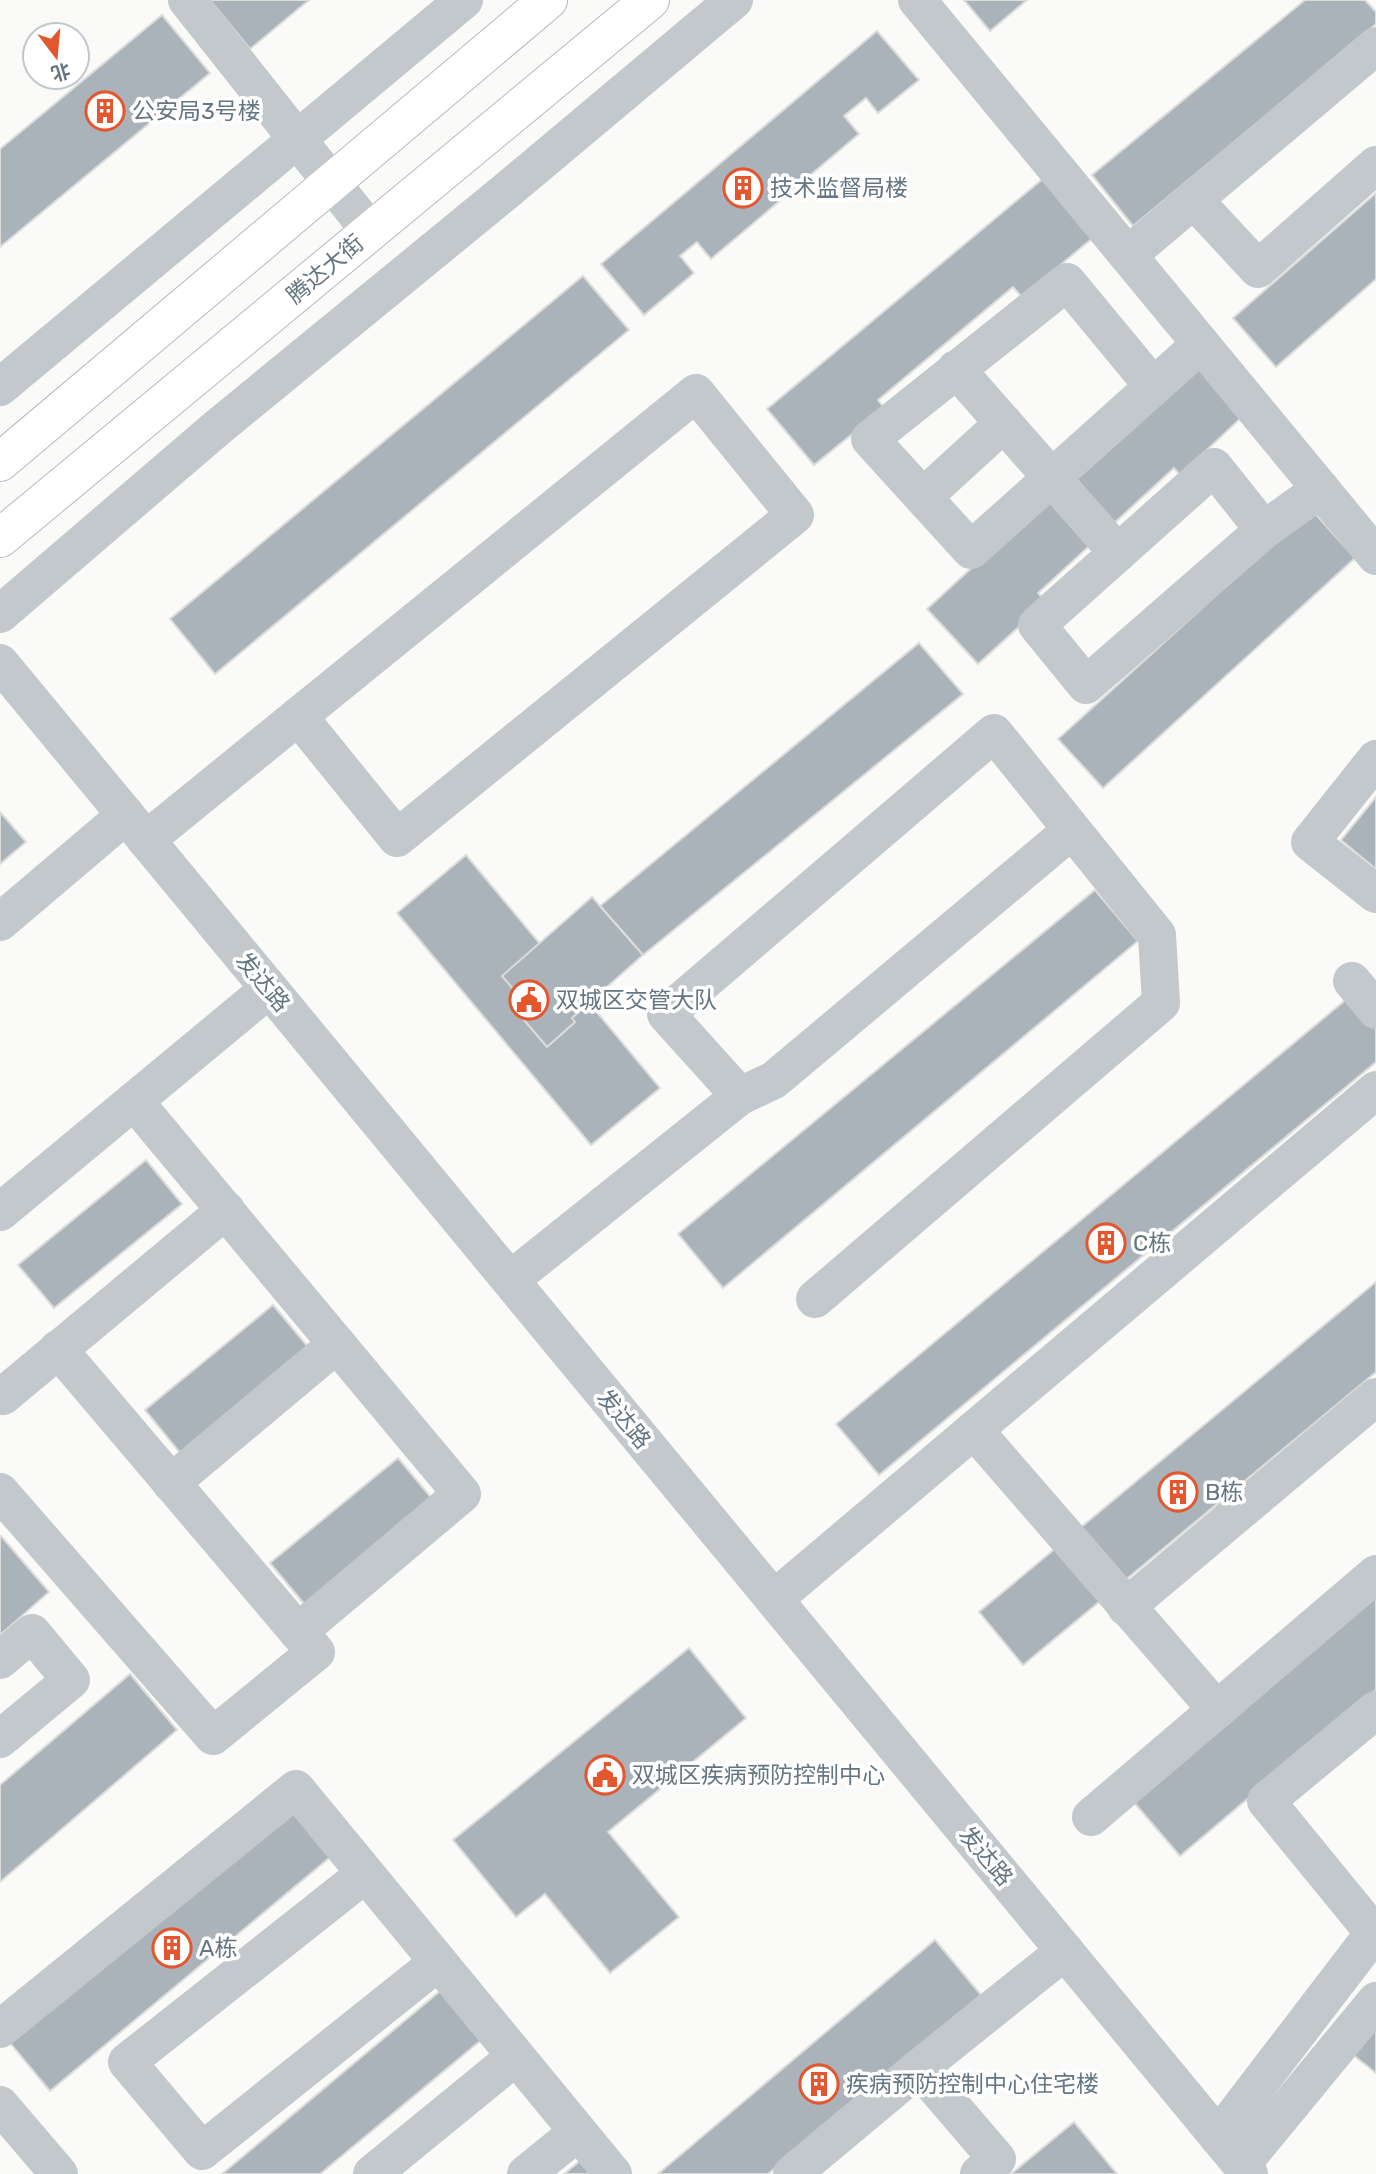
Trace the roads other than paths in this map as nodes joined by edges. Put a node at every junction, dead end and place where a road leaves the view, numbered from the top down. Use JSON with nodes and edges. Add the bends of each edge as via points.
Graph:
{"nodes":[{"id":1,"x":187,"y":0,"type":"edge"},
{"id":2,"x":464,"y":0,"type":"edge"},
{"id":3,"x":548,"y":0,"type":"edge"},
{"id":4,"x":650,"y":0,"type":"edge"},
{"id":5,"x":734,"y":0,"type":"edge"},
{"id":6,"x":917,"y":0,"type":"edge"},
{"id":7,"x":1376,"y":46,"type":"edge"},
{"id":8,"x":298,"y":139,"type":"junction"},
{"id":9,"x":1376,"y":165,"type":"edge"},
{"id":10,"x":332,"y":182,"type":"junction"},
{"id":11,"x":1194,"y":200,"type":"junction"},
{"id":12,"x":370,"y":232,"type":"junction"},
{"id":13,"x":1128,"y":255,"type":"junction"},
{"id":14,"x":1201,"y":344,"type":"junction"},
{"id":15,"x":956,"y":369,"type":"junction"},
{"id":16,"x":1153,"y":386,"type":"junction"},
{"id":17,"x":0,"y":387,"type":"edge"},
{"id":18,"x":1004,"y":423,"type":"junction"},
{"id":19,"x":0,"y":462,"type":"edge"},
{"id":20,"x":1051,"y":477,"type":"junction"},
{"id":21,"x":1321,"y":489,"type":"junction"},
{"id":22,"x":923,"y":497,"type":"junction"},
{"id":23,"x":1264,"y":530,"type":"junction"},
{"id":24,"x":0,"y":538,"type":"edge"},
{"id":25,"x":1118,"y":553,"type":"junction"},
{"id":26,"x":1376,"y":556,"type":"edge"},
{"id":27,"x":0,"y":614,"type":"edge"},
{"id":28,"x":0,"y":663,"type":"edge"},
{"id":29,"x":298,"y":716,"type":"junction"},
{"id":30,"x":1376,"y":759,"type":"edge"},
{"id":31,"x":136,"y":828,"type":"junction"},
{"id":32,"x":1072,"y":830,"type":"junction"},
{"id":33,"x":1376,"y":894,"type":"edge"},
{"id":34,"x":0,"y":922,"type":"edge"},
{"id":35,"x":1352,"y":981,"type":"dead end"},
{"id":36,"x":269,"y":989,"type":"junction"},
{"id":37,"x":1376,"y":1010,"type":"edge"},
{"id":38,"x":1376,"y":1090,"type":"edge"},
{"id":39,"x":740,"y":1096,"type":"junction"},
{"id":40,"x":134,"y":1101,"type":"junction"},
{"id":41,"x":226,"y":1210,"type":"junction"},
{"id":42,"x":0,"y":1212,"type":"edge"},
{"id":43,"x":510,"y":1280,"type":"junction"},
{"id":44,"x":815,"y":1299,"type":"dead end"},
{"id":45,"x":337,"y":1344,"type":"junction"},
{"id":46,"x":58,"y":1349,"type":"junction"},
{"id":47,"x":1376,"y":1397,"type":"edge"},
{"id":48,"x":1,"y":1403,"type":"edge"},
{"id":49,"x":974,"y":1430,"type":"junction"},
{"id":50,"x":171,"y":1483,"type":"junction"},
{"id":51,"x":0,"y":1492,"type":"edge"},
{"id":52,"x":1376,"y":1574,"type":"edge"},
{"id":53,"x":774,"y":1599,"type":"junction"},
{"id":54,"x":1126,"y":1607,"type":"junction"},
{"id":55,"x":298,"y":1632,"type":"junction"},
{"id":56,"x":0,"y":1660,"type":"edge"},
{"id":57,"x":1217,"y":1710,"type":"junction"},
{"id":58,"x":1376,"y":1710,"type":"edge"},
{"id":59,"x":0,"y":1740,"type":"edge"},
{"id":60,"x":1091,"y":1817,"type":"dead end"},
{"id":61,"x":365,"y":1874,"type":"junction"},
{"id":62,"x":1065,"y":1951,"type":"junction"},
{"id":63,"x":437,"y":1964,"type":"junction"},
{"id":64,"x":1376,"y":2001,"type":"edge"},
{"id":65,"x":0,"y":2029,"type":"edge"},
{"id":66,"x":515,"y":2056,"type":"junction"},
{"id":67,"x":919,"y":2068,"type":"junction"},
{"id":68,"x":0,"y":2105,"type":"edge"},
{"id":69,"x":578,"y":2132,"type":"junction"},
{"id":70,"x":1236,"y":2159,"type":"edge"},
{"id":71,"x":815,"y":2167,"type":"edge"},
{"id":72,"x":59,"y":2174,"type":"edge"},
{"id":73,"x":372,"y":2174,"type":"edge"},
{"id":74,"x":526,"y":2174,"type":"edge"},
{"id":75,"x":613,"y":2174,"type":"edge"},
{"id":76,"x":979,"y":2174,"type":"edge"}],
"edges":[{"from":1,"to":8,"type":"street"},
{"from":2,"to":8,"type":"street"},
{"from":3,"to":10,"type":"main road"},
{"from":4,"to":12,"type":"main road","name":"腾达大街"},
{"from":5,"to":27,"type":"street"},
{"from":6,"to":13,"type":"street"},
{"from":7,"to":11,"type":"street"},
{"from":8,"to":10,"type":"street"},
{"from":8,"to":17,"type":"street"},
{"from":9,"to":11,"type":"street","via":[[1258,269]]},
{"from":10,"to":12,"type":"street"},
{"from":10,"to":19,"type":"main road"},
{"from":11,"to":13,"type":"street"},
{"from":12,"to":24,"type":"main road","name":"腾达大街"},
{"from":13,"to":14,"type":"street"},
{"from":14,"to":16,"type":"street"},
{"from":14,"to":21,"type":"street"},
{"from":15,"to":16,"type":"street","via":[[1067,282]]},
{"from":15,"to":18,"type":"street"},
{"from":15,"to":22,"type":"street","via":[[870,439]]},
{"from":16,"to":20,"type":"street"},
{"from":18,"to":20,"type":"street"},
{"from":18,"to":22,"type":"street"},
{"from":20,"to":22,"type":"street","via":[[971,550]]},
{"from":20,"to":25,"type":"street"},
{"from":21,"to":23,"type":"street"},
{"from":21,"to":26,"type":"street"},
{"from":23,"to":25,"type":"street","via":[[1214,467]]},
{"from":23,"to":25,"type":"street","via":[[1086,685],[1037,625]]},
{"from":28,"to":31,"type":"street","name":"发达路"},
{"from":29,"to":29,"type":"street","via":[[696,393],[795,515],[397,838]]},
{"from":29,"to":31,"type":"street"},
{"from":30,"to":33,"type":"street","via":[[1310,842]]},
{"from":31,"to":34,"type":"street"},
{"from":31,"to":36,"type":"street","name":"发达路"},
{"from":32,"to":39,"type":"street","via":[[774,1080]]},
{"from":32,"to":39,"type":"street","via":[[994,733],[666,1014]]},
{"from":32,"to":44,"type":"street","via":[[1157,935],[1161,1003]]},
{"from":35,"to":37,"type":"street"},
{"from":36,"to":40,"type":"street"},
{"from":36,"to":43,"type":"street","name":"发达路"},
{"from":38,"to":49,"type":"street"},
{"from":39,"to":43,"type":"street"},
{"from":40,"to":41,"type":"street"},
{"from":40,"to":42,"type":"street"},
{"from":41,"to":45,"type":"street"},
{"from":41,"to":46,"type":"street"},
{"from":43,"to":53,"type":"street","name":"发达路"},
{"from":45,"to":50,"type":"street"},
{"from":45,"to":55,"type":"street","via":[[461,1494]]},
{"from":46,"to":48,"type":"street"},
{"from":46,"to":50,"type":"street"},
{"from":47,"to":54,"type":"street"},
{"from":49,"to":53,"type":"street"},
{"from":49,"to":54,"type":"street"},
{"from":50,"to":55,"type":"street"},
{"from":51,"to":55,"type":"street","via":[[213,1736],[316,1652]]},
{"from":52,"to":57,"type":"street"},
{"from":53,"to":62,"type":"street","name":"发达路"},
{"from":54,"to":57,"type":"street"},
{"from":56,"to":59,"type":"street","via":[[32,1633],[71,1680]]},
{"from":57,"to":60,"type":"street"},
{"from":58,"to":70,"type":"street","via":[[1266,1801],[1374,1933]]},
{"from":61,"to":63,"type":"street"},
{"from":61,"to":63,"type":"street","via":[[127,2063],[202,2151]]},
{"from":61,"to":65,"type":"street","via":[[296,1790]]},
{"from":62,"to":67,"type":"street"},
{"from":62,"to":70,"type":"street","name":"发达路"},
{"from":63,"to":66,"type":"street"},
{"from":64,"to":70,"type":"street"},
{"from":66,"to":69,"type":"street"},
{"from":66,"to":73,"type":"street"},
{"from":67,"to":71,"type":"street"},
{"from":67,"to":76,"type":"street","via":[[997,2159]]},
{"from":68,"to":72,"type":"street"},
{"from":69,"to":74,"type":"street"},
{"from":69,"to":75,"type":"street"}]}
